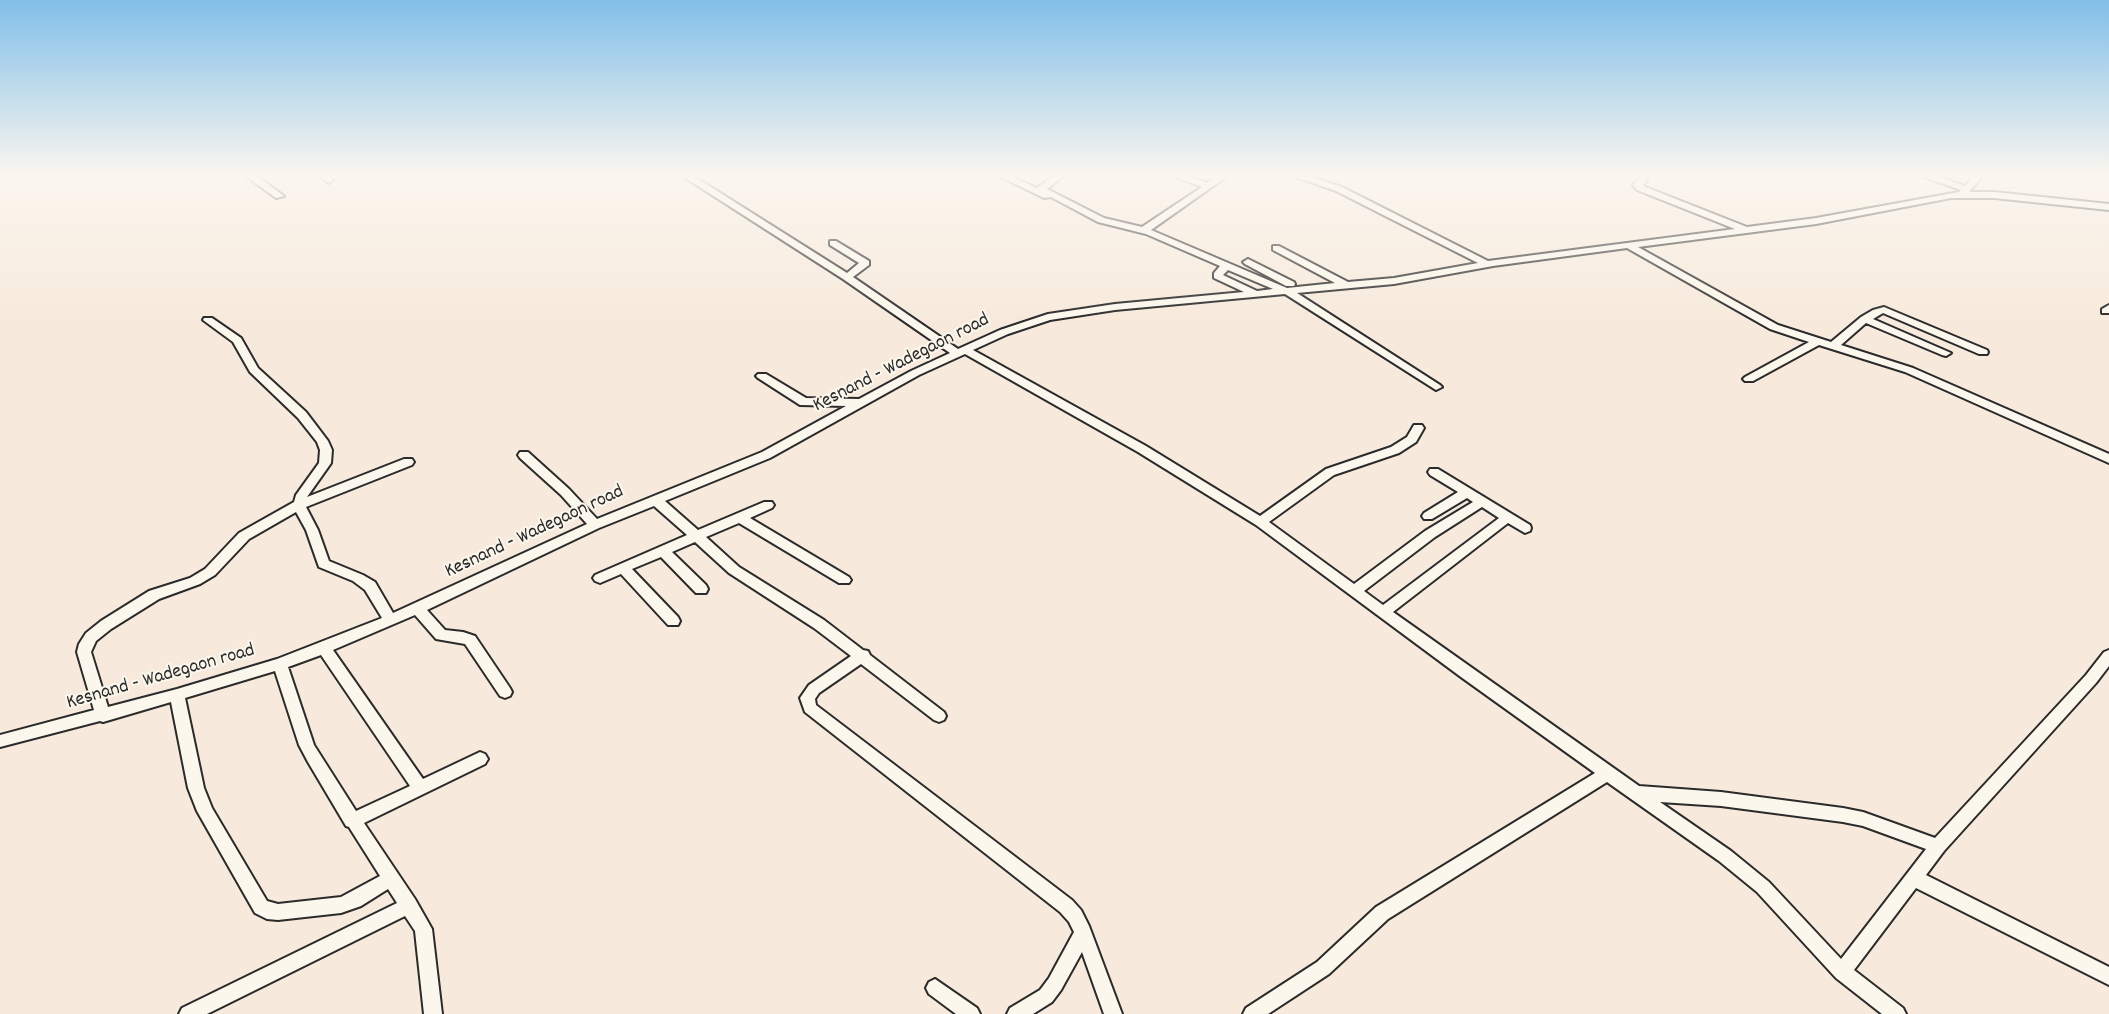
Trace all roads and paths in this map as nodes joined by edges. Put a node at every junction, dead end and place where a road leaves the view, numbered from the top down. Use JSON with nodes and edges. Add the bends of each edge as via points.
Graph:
{"nodes":[{"id":1,"x":762,"y":224,"type":"edge"},
{"id":2,"x":1120,"y":224,"type":"edge"},
{"id":3,"x":1152,"y":224,"type":"edge"},
{"id":4,"x":1409,"y":224,"type":"edge"},
{"id":5,"x":1733,"y":224,"type":"edge"},
{"id":6,"x":1791,"y":224,"type":"edge"},
{"id":7,"x":1144,"y":230,"type":"junction"},
{"id":8,"x":1747,"y":230,"type":"junction"},
{"id":9,"x":833,"y":243,"type":"dead end"},
{"id":10,"x":1631,"y":247,"type":"junction"},
{"id":11,"x":1276,"y":248,"type":"dead end"},
{"id":12,"x":1248,"y":262,"type":"dead end"},
{"id":13,"x":1486,"y":264,"type":"junction"},
{"id":14,"x":1227,"y":265,"type":"junction"},
{"id":15,"x":847,"y":277,"type":"junction"},
{"id":16,"x":1347,"y":286,"type":"junction"},
{"id":17,"x":1301,"y":290,"type":"junction"},
{"id":18,"x":1288,"y":292,"type":"junction"},
{"id":19,"x":1258,"y":295,"type":"junction"},
{"id":20,"x":1865,"y":319,"type":"junction"},
{"id":21,"x":208,"y":320,"type":"dead end"},
{"id":22,"x":1817,"y":342,"type":"junction"},
{"id":23,"x":1833,"y":346,"type":"junction"},
{"id":24,"x":961,"y":351,"type":"junction"},
{"id":25,"x":1983,"y":352,"type":"dead end"},
{"id":26,"x":1946,"y":353,"type":"dead end"},
{"id":27,"x":762,"y":376,"type":"dead end"},
{"id":28,"x":1749,"y":379,"type":"dead end"},
{"id":29,"x":1436,"y":387,"type":"dead end"},
{"id":30,"x":863,"y":403,"type":"junction"},
{"id":31,"x":1418,"y":428,"type":"dead end"},
{"id":32,"x":524,"y":455,"type":"dead end"},
{"id":33,"x":2109,"y":459,"type":"edge"},
{"id":34,"x":408,"y":462,"type":"dead end"},
{"id":35,"x":1434,"y":472,"type":"dead end"},
{"id":36,"x":1467,"y":492,"type":"junction"},
{"id":37,"x":655,"y":499,"type":"junction"},
{"id":38,"x":1483,"y":502,"type":"junction"},
{"id":39,"x":299,"y":505,"type":"junction"},
{"id":40,"x":768,"y":505,"type":"dead end"},
{"id":41,"x":1428,"y":516,"type":"dead end"},
{"id":42,"x":739,"y":517,"type":"junction"},
{"id":43,"x":1508,"y":517,"type":"junction"},
{"id":44,"x":1260,"y":522,"type":"junction"},
{"id":45,"x":595,"y":525,"type":"junction"},
{"id":46,"x":1526,"y":528,"type":"dead end"},
{"id":47,"x":695,"y":536,"type":"junction"},
{"id":48,"x":663,"y":550,"type":"junction"},
{"id":49,"x":623,"y":568,"type":"junction"},
{"id":50,"x":600,"y":578,"type":"dead end"},
{"id":51,"x":844,"y":580,"type":"dead end"},
{"id":52,"x":701,"y":589,"type":"dead end"},
{"id":53,"x":1354,"y":591,"type":"junction"},
{"id":54,"x":417,"y":608,"type":"junction"},
{"id":55,"x":1383,"y":612,"type":"junction"},
{"id":56,"x":390,"y":620,"type":"junction"},
{"id":57,"x":673,"y":621,"type":"dead end"},
{"id":58,"x":324,"y":648,"type":"junction"},
{"id":59,"x":863,"y":655,"type":"junction"},
{"id":60,"x":2109,"y":656,"type":"edge"},
{"id":61,"x":280,"y":664,"type":"junction"},
{"id":62,"x":505,"y":692,"type":"dead end"},
{"id":63,"x":178,"y":695,"type":"junction"},
{"id":64,"x":103,"y":716,"type":"junction"},
{"id":65,"x":940,"y":716,"type":"dead end"},
{"id":66,"x":0,"y":741,"type":"edge"},
{"id":67,"x":480,"y":759,"type":"dead end"},
{"id":68,"x":1608,"y":773,"type":"junction"},
{"id":69,"x":420,"y":788,"type":"junction"},
{"id":70,"x":1637,"y":793,"type":"junction"},
{"id":71,"x":352,"y":820,"type":"junction"},
{"id":72,"x":1938,"y":846,"type":"junction"},
{"id":73,"x":1914,"y":878,"type":"junction"},
{"id":74,"x":390,"y":879,"type":"junction"},
{"id":75,"x":409,"y":905,"type":"junction"},
{"id":76,"x":1083,"y":932,"type":"junction"},
{"id":77,"x":1842,"y":972,"type":"junction"},
{"id":78,"x":2109,"y":976,"type":"edge"},
{"id":79,"x":935,"y":988,"type":"dead end"},
{"id":80,"x":188,"y":1014,"type":"edge"},
{"id":81,"x":433,"y":1014,"type":"edge"},
{"id":82,"x":971,"y":1014,"type":"edge"},
{"id":83,"x":1016,"y":1014,"type":"edge"},
{"id":84,"x":1114,"y":1014,"type":"edge"},
{"id":85,"x":1252,"y":1014,"type":"edge"},
{"id":86,"x":1897,"y":1014,"type":"edge"}],
"edges":[{"from":1,"to":15,"type":"street"},
{"from":2,"to":7,"type":"street"},
{"from":3,"to":7,"type":"street"},
{"from":4,"to":13,"type":"street"},
{"from":5,"to":8,"type":"street"},
{"from":6,"to":8,"type":"street","name":"Kesnand - Wadegaon road"},
{"from":7,"to":14,"type":"street"},
{"from":8,"to":10,"type":"street","name":"Kesnand - Wadegaon road"},
{"from":9,"to":15,"type":"street","via":[[866,263]]},
{"from":10,"to":13,"type":"street","name":"Kesnand - Wadegaon road"},
{"from":10,"to":22,"type":"street","via":[[1774,327]]},
{"from":11,"to":16,"type":"street"},
{"from":12,"to":17,"type":"street"},
{"from":13,"to":16,"type":"street","name":"Kesnand - Wadegaon road"},
{"from":14,"to":18,"type":"street"},
{"from":14,"to":19,"type":"street","via":[[1218,276]]},
{"from":15,"to":24,"type":"street"},
{"from":16,"to":17,"type":"street","name":"Kesnand - Wadegaon road"},
{"from":17,"to":18,"type":"street","name":"Kesnand - Wadegaon road"},
{"from":18,"to":19,"type":"street","name":"Kesnand - Wadegaon road"},
{"from":18,"to":29,"type":"street"},
{"from":19,"to":24,"type":"street","name":"Kesnand - Wadegaon road","via":[[1081,311],[1027,324]]},
{"from":20,"to":23,"type":"street"},
{"from":20,"to":25,"type":"street","via":[[1877,312],[1894,313]]},
{"from":20,"to":26,"type":"street"},
{"from":21,"to":39,"type":"street","via":[[237,340],[254,370],[306,419],[322,441],[326,450],[325,463],[300,498]]},
{"from":22,"to":23,"type":"street"},
{"from":22,"to":28,"type":"street"},
{"from":23,"to":33,"type":"street","via":[[1923,376]]},
{"from":24,"to":30,"type":"street","name":"Kesnand - Wadegaon road"},
{"from":24,"to":44,"type":"street","via":[[1142,449]]},
{"from":27,"to":30,"type":"street","via":[[804,402]]},
{"from":30,"to":37,"type":"street","name":"Kesnand - Wadegaon road","via":[[766,455]]},
{"from":31,"to":44,"type":"street","via":[[1412,438],[1395,450],[1330,472]]},
{"from":32,"to":45,"type":"street","via":[[566,492]]},
{"from":34,"to":39,"type":"street"},
{"from":35,"to":36,"type":"street"},
{"from":36,"to":38,"type":"street"},
{"from":36,"to":41,"type":"street"},
{"from":37,"to":45,"type":"street","name":"Kesnand - Wadegaon road"},
{"from":37,"to":47,"type":"street"},
{"from":38,"to":43,"type":"street"},
{"from":38,"to":53,"type":"street","via":[[1430,534]]},
{"from":39,"to":56,"type":"street","via":[[324,564],[370,586]]},
{"from":39,"to":64,"type":"street","via":[[244,536],[210,572],[196,581],[147,599],[91,637],[84,652]]},
{"from":40,"to":42,"type":"street"},
{"from":42,"to":47,"type":"street"},
{"from":42,"to":51,"type":"street"},
{"from":43,"to":46,"type":"street"},
{"from":43,"to":55,"type":"street"},
{"from":44,"to":53,"type":"street"},
{"from":45,"to":54,"type":"street","name":"Kesnand - Wadegaon road"},
{"from":47,"to":48,"type":"street"},
{"from":47,"to":59,"type":"street","via":[[734,570]]},
{"from":48,"to":49,"type":"street"},
{"from":48,"to":52,"type":"street"},
{"from":49,"to":50,"type":"street"},
{"from":49,"to":57,"type":"street"},
{"from":53,"to":55,"type":"street"},
{"from":54,"to":56,"type":"street","name":"Kesnand - Wadegaon road"},
{"from":54,"to":62,"type":"street","via":[[442,634],[470,640]]},
{"from":55,"to":68,"type":"street"},
{"from":56,"to":58,"type":"street","name":"Kesnand - Wadegaon road"},
{"from":58,"to":61,"type":"street","name":"Kesnand - Wadegaon road"},
{"from":58,"to":69,"type":"street"},
{"from":59,"to":65,"type":"street"},
{"from":59,"to":76,"type":"street","via":[[814,689],[807,698],[810,708],[1054,895],[1074,916]]},
{"from":60,"to":72,"type":"street"},
{"from":61,"to":63,"type":"street","name":"Kesnand - Wadegaon road"},
{"from":61,"to":71,"type":"street","via":[[306,745]]},
{"from":63,"to":64,"type":"street","name":"Kesnand - Wadegaon road"},
{"from":63,"to":74,"type":"street","via":[[196,788],[205,811],[261,907],[278,912],[341,905]]},
{"from":64,"to":66,"type":"street","name":"Kesnand - Wadegaon road"},
{"from":67,"to":69,"type":"street"},
{"from":68,"to":70,"type":"street"},
{"from":68,"to":85,"type":"street","via":[[1382,913],[1323,968]]},
{"from":69,"to":71,"type":"street"},
{"from":70,"to":72,"type":"street","via":[[1721,799],[1843,814]]},
{"from":70,"to":77,"type":"street","via":[[1763,887]]},
{"from":71,"to":74,"type":"street"},
{"from":72,"to":73,"type":"street"},
{"from":73,"to":77,"type":"street"},
{"from":73,"to":78,"type":"street"},
{"from":74,"to":75,"type":"street"},
{"from":75,"to":80,"type":"street"},
{"from":75,"to":81,"type":"street","via":[[423,929]]},
{"from":76,"to":83,"type":"street","via":[[1046,996]]},
{"from":76,"to":84,"type":"street"},
{"from":77,"to":86,"type":"street"},
{"from":79,"to":82,"type":"street"}]}
